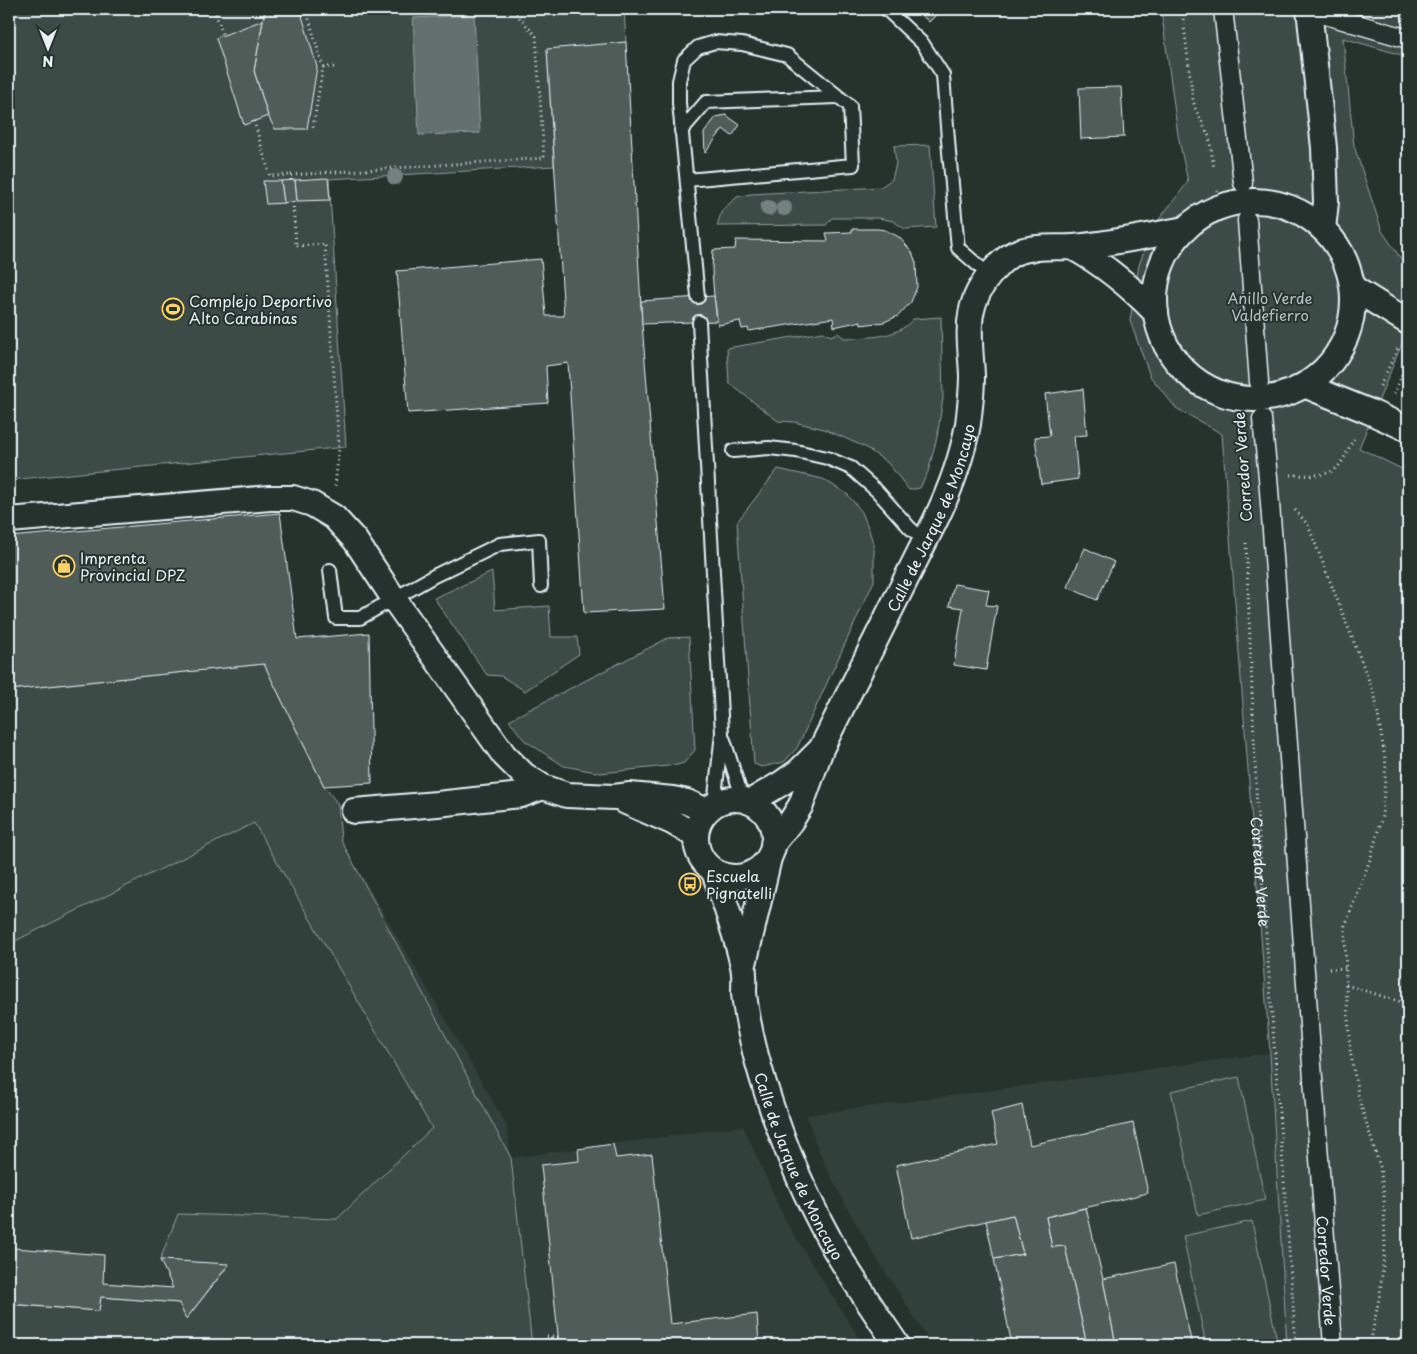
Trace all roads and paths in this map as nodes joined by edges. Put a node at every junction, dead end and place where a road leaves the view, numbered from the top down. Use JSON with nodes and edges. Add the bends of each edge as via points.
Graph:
{"nodes":[{"id":1,"x":214,"y":9,"type":"edge"},
{"id":2,"x":306,"y":9,"type":"edge"},
{"id":3,"x":512,"y":9,"type":"edge"},
{"id":4,"x":886,"y":9,"type":"edge"},
{"id":5,"x":1182,"y":9,"type":"edge"},
{"id":6,"x":1222,"y":9,"type":"edge"},
{"id":7,"x":1309,"y":9,"type":"edge"},
{"id":8,"x":222,"y":35,"type":"dead end"},
{"id":9,"x":1408,"y":39,"type":"edge"},
{"id":10,"x":323,"y":67,"type":"junction"},
{"id":11,"x":337,"y":67,"type":"dead end"},
{"id":12,"x":838,"y":97,"type":"junction"},
{"id":13,"x":254,"y":121,"type":"dead end"},
{"id":14,"x":313,"y":127,"type":"dead end"},
{"id":15,"x":681,"y":131,"type":"junction"},
{"id":16,"x":291,"y":175,"type":"junction"},
{"id":17,"x":1216,"y":178,"type":"dead end"},
{"id":18,"x":292,"y":180,"type":"dead end"},
{"id":19,"x":687,"y":180,"type":"junction"},
{"id":20,"x":1243,"y":182,"type":"dead end"},
{"id":21,"x":293,"y":202,"type":"dead end"},
{"id":22,"x":1247,"y":220,"type":"dead end"},
{"id":23,"x":1185,"y":229,"type":"junction"},
{"id":24,"x":1323,"y":229,"type":"junction"},
{"id":25,"x":1072,"y":247,"type":"junction"},
{"id":26,"x":989,"y":275,"type":"junction"},
{"id":27,"x":1353,"y":288,"type":"junction"},
{"id":28,"x":698,"y":297,"type":"dead end"},
{"id":29,"x":1156,"y":312,"type":"junction"},
{"id":30,"x":699,"y":322,"type":"dead end"},
{"id":31,"x":1408,"y":322,"type":"edge"},
{"id":32,"x":1401,"y":376,"type":"dead end"},
{"id":33,"x":1408,"y":379,"type":"edge"},
{"id":34,"x":1259,"y":382,"type":"dead end"},
{"id":35,"x":1304,"y":385,"type":"junction"},
{"id":36,"x":1262,"y":419,"type":"dead end"},
{"id":37,"x":1408,"y":429,"type":"edge"},
{"id":38,"x":733,"y":451,"type":"dead end"},
{"id":39,"x":1268,"y":477,"type":"junction"},
{"id":40,"x":334,"y":487,"type":"dead end"},
{"id":41,"x":9,"y":520,"type":"edge"},
{"id":42,"x":1246,"y":536,"type":"dead end"},
{"id":43,"x":925,"y":541,"type":"junction"},
{"id":44,"x":330,"y":570,"type":"dead end"},
{"id":45,"x":541,"y":586,"type":"dead end"},
{"id":46,"x":394,"y":599,"type":"junction"},
{"id":47,"x":722,"y":733,"type":"junction"},
{"id":48,"x":822,"y":749,"type":"junction"},
{"id":49,"x":543,"y":788,"type":"junction"},
{"id":50,"x":614,"y":797,"type":"junction"},
{"id":51,"x":746,"y":801,"type":"junction"},
{"id":52,"x":711,"y":808,"type":"junction"},
{"id":53,"x":354,"y":811,"type":"dead end"},
{"id":54,"x":696,"y":836,"type":"junction"},
{"id":55,"x":771,"y":851,"type":"junction"},
{"id":56,"x":714,"y":872,"type":"junction"},
{"id":57,"x":743,"y":968,"type":"junction"},
{"id":58,"x":1346,"y":985,"type":"junction"},
{"id":59,"x":1408,"y":1004,"type":"edge"},
{"id":60,"x":558,"y":1336,"type":"dead end"},
{"id":61,"x":546,"y":1345,"type":"edge"},
{"id":62,"x":897,"y":1345,"type":"edge"},
{"id":63,"x":1296,"y":1345,"type":"edge"},
{"id":64,"x":1333,"y":1345,"type":"edge"},
{"id":65,"x":1370,"y":1345,"type":"edge"}],
"edges":[{"from":1,"to":8,"type":"path"},
{"from":2,"to":10,"type":"path"},
{"from":3,"to":16,"type":"path","via":[[536,36],[544,158]]},
{"from":4,"to":26,"type":"lane","via":[[923,44],[943,75],[958,248]]},
{"from":5,"to":17,"type":"path","via":[[1193,100],[1209,136]]},
{"from":6,"to":20,"type":"street"},
{"from":7,"to":9,"type":"street"},
{"from":7,"to":24,"type":"street","via":[[1324,148],[1326,202]]},
{"from":10,"to":11,"type":"path"},
{"from":10,"to":14,"type":"path"},
{"from":12,"to":15,"type":"lane","via":[[706,102]]},
{"from":12,"to":15,"type":"lane","via":[[787,55],[742,44],[715,42],[698,47],[684,60],[679,81]]},
{"from":12,"to":19,"type":"lane","via":[[850,106],[853,165]]},
{"from":13,"to":16,"type":"path","via":[[270,176]]},
{"from":15,"to":19,"type":"lane"},
{"from":16,"to":18,"type":"path"},
{"from":19,"to":28,"type":"lane"},
{"from":21,"to":40,"type":"path","via":[[296,246],[325,244],[339,448]]},
{"from":22,"to":34,"type":"street"},
{"from":23,"to":24,"type":"street","name":"Corredor Verde","via":[[1220,207],[1245,201],[1287,206]]},
{"from":23,"to":25,"type":"street","name":"Calle de Jarque de Moncayo"},
{"from":23,"to":29,"type":"street","name":"Corredor Verde","via":[[1164,258],[1156,290]]},
{"from":24,"to":27,"type":"street","name":"Corredor Verde","via":[[1338,246],[1348,266]]},
{"from":25,"to":26,"type":"street","name":"Calle de Jarque de Moncayo","via":[[1020,251]]},
{"from":25,"to":29,"type":"street","via":[[1112,272]]},
{"from":26,"to":43,"type":"street","name":"Calle de Jarque de Moncayo","via":[[970,315],[968,340],[972,391],[962,451]]},
{"from":27,"to":31,"type":"street"},
{"from":27,"to":35,"type":"street","name":"Corredor Verde","via":[[1353,311],[1348,333],[1322,372]]},
{"from":29,"to":35,"type":"street","name":"Corredor Verde","via":[[1164,340],[1174,357],[1186,372],[1218,392],[1237,399],[1260,398],[1283,394]]},
{"from":30,"to":47,"type":"lane"},
{"from":32,"to":33,"type":"path"},
{"from":35,"to":37,"type":"street"},
{"from":36,"to":39,"type":"street","name":"Corredor Verde"},
{"from":38,"to":43,"type":"lane","via":[[768,448],[796,451],[851,468]]},
{"from":39,"to":58,"type":"path","name":"Corredor Verde","via":[[1308,525],[1375,696],[1386,765],[1382,816],[1371,857],[1345,926]]},
{"from":39,"to":64,"type":"street","name":"Corredor Verde"},
{"from":41,"to":46,"type":"street","via":[[293,498],[312,504],[334,517],[355,540]]},
{"from":42,"to":63,"type":"path","name":"Corredor Verde","via":[[1257,810]]},
{"from":43,"to":48,"type":"street","name":"Calle de Jarque de Moncayo"},
{"from":44,"to":46,"type":"lane","via":[[336,618],[360,618]]},
{"from":45,"to":46,"type":"lane","via":[[539,540],[500,544]]},
{"from":46,"to":49,"type":"street","via":[[504,756]]},
{"from":47,"to":51,"type":"lane"},
{"from":47,"to":52,"type":"lane"},
{"from":48,"to":51,"type":"street","name":"Calle de Jarque de Moncayo","via":[[782,783]]},
{"from":48,"to":55,"type":"street","name":"Calle de Jarque de Moncayo","via":[[800,805]]},
{"from":49,"to":50,"type":"street","via":[[567,795]]},
{"from":49,"to":53,"type":"street","via":[[521,795]]},
{"from":50,"to":52,"type":"street","via":[[630,795],[673,799]]},
{"from":50,"to":54,"type":"street"},
{"from":51,"to":52,"type":"street","via":[[733,799]]},
{"from":51,"to":55,"type":"street","via":[[761,809],[769,820],[774,832]]},
{"from":52,"to":54,"type":"street","via":[[701,818]]},
{"from":54,"to":56,"type":"street","via":[[698,853]]},
{"from":55,"to":56,"type":"street","via":[[762,866],[744,876],[724,876]]},
{"from":55,"to":57,"type":"street","name":"Calle de Jarque de Moncayo"},
{"from":56,"to":57,"type":"street","name":"Calle de Jarque de Moncayo"},
{"from":57,"to":62,"type":"street","name":"Calle de Jarque de Moncayo","via":[[754,1048],[783,1138],[833,1245]]},
{"from":58,"to":59,"type":"path"},
{"from":58,"to":65,"type":"path","name":"Corredor Verde","via":[[1350,1050],[1384,1195],[1385,1248]]},
{"from":60,"to":61,"type":"path","via":[[545,1336]]}]}
